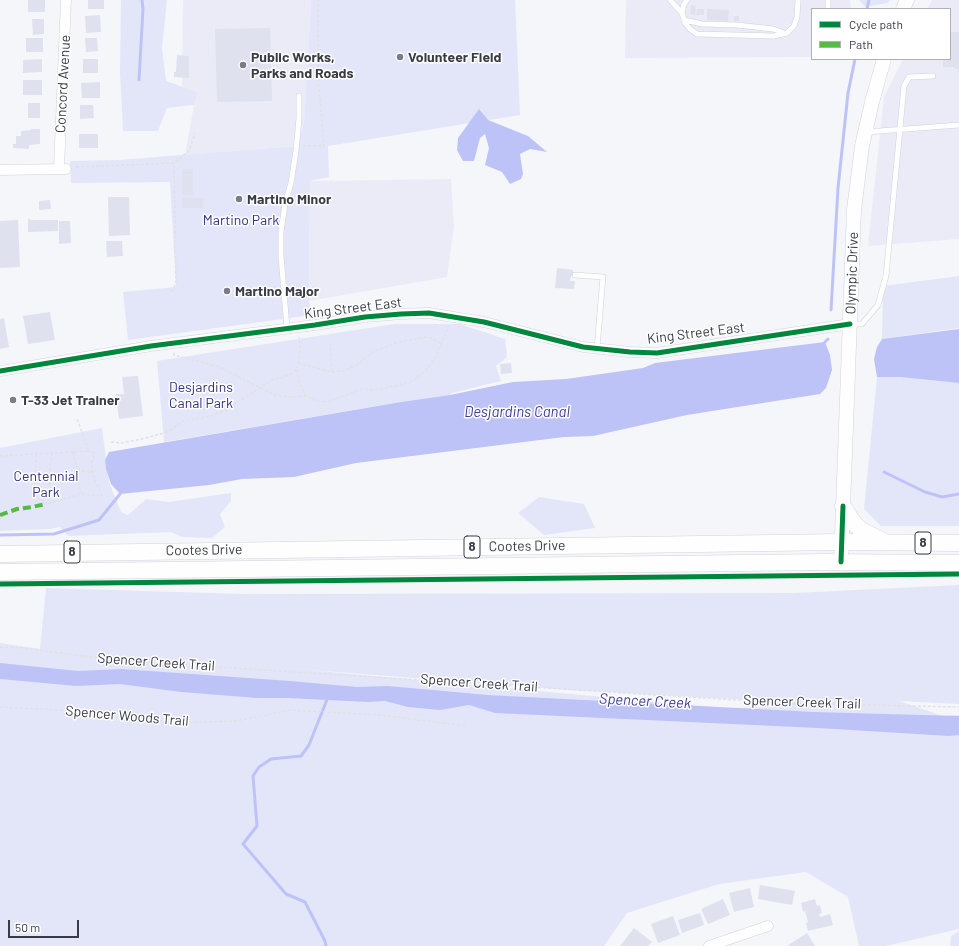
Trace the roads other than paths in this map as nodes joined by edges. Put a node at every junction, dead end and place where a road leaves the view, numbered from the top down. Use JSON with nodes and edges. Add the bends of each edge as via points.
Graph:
{"nodes":[{"id":1,"x":66,"y":0,"type":"edge"},
{"id":2,"x":670,"y":0,"type":"edge"},
{"id":3,"x":687,"y":0,"type":"edge"},
{"id":4,"x":798,"y":0,"type":"edge"},
{"id":5,"x":682,"y":13,"type":"junction"},
{"id":6,"x":684,"y":20,"type":"junction"},
{"id":7,"x":785,"y":33,"type":"junction"},
{"id":8,"x":884,"y":60,"type":"edge"},
{"id":9,"x":933,"y":76,"type":"dead end"},
{"id":10,"x":299,"y":96,"type":"dead end"},
{"id":11,"x":959,"y":125,"type":"edge"},
{"id":12,"x":900,"y":130,"type":"junction"},
{"id":13,"x":865,"y":132,"type":"junction"},
{"id":14,"x":0,"y":170,"type":"edge"},
{"id":15,"x":575,"y":275,"type":"dead end"},
{"id":16,"x":850,"y":324,"type":"junction"},
{"id":17,"x":292,"y":328,"type":"junction"},
{"id":18,"x":597,"y":348,"type":"junction"},
{"id":19,"x":0,"y":371,"type":"edge"},
{"id":20,"x":843,"y":506,"type":"junction"},
{"id":21,"x":841,"y":542,"type":"junction"},
{"id":22,"x":886,"y":543,"type":"junction"},
{"id":23,"x":959,"y":543,"type":"edge"},
{"id":24,"x":0,"y":554,"type":"edge"},
{"id":25,"x":841,"y":562,"type":"junction"},
{"id":26,"x":959,"y":562,"type":"edge"},
{"id":27,"x":0,"y":572,"type":"edge"},
{"id":28,"x":768,"y":926,"type":"dead end"},
{"id":29,"x":709,"y":946,"type":"edge"}],
"edges":[{"from":1,"to":14,"type":"street","name":"Concord Avenue","via":[[63,168]]},
{"from":2,"to":5,"type":"lane"},
{"from":3,"to":5,"type":"lane"},
{"from":4,"to":7,"type":"lane","via":[[794,26]]},
{"from":5,"to":6,"type":"lane"},
{"from":6,"to":7,"type":"lane","via":[[702,24],[773,29]]},
{"from":6,"to":7,"type":"lane","via":[[697,34],[774,36]]},
{"from":8,"to":13,"type":"main road","name":"Olympic Drive"},
{"from":9,"to":12,"type":"lane","via":[[909,77],[904,86]]},
{"from":10,"to":17,"type":"lane","via":[[297,146],[281,232],[281,256]]},
{"from":11,"to":12,"type":"lane"},
{"from":12,"to":13,"type":"lane"},
{"from":12,"to":16,"type":"lane","via":[[886,276],[878,304],[862,324]]},
{"from":13,"to":16,"type":"main road","name":"Olympic Drive","via":[[854,210]]},
{"from":15,"to":18,"type":"lane","via":[[603,277]]},
{"from":16,"to":18,"type":"street","name":"King Street East","via":[[657,353]]},
{"from":16,"to":20,"type":"main road","name":"Olympic Drive"},
{"from":17,"to":18,"type":"street","name":"King Street East","via":[[365,317],[429,313],[484,322],[583,347]]},
{"from":17,"to":19,"type":"street","name":"King Street East","via":[[173,343]]},
{"from":20,"to":21,"type":"main road","name":"Olympic Drive"},
{"from":20,"to":22,"type":"main road","via":[[861,530]]},
{"from":21,"to":22,"type":"main road","name":"Cootes Drive","number":"8"},
{"from":21,"to":24,"type":"main road","name":"Cootes Drive","number":"8"},
{"from":21,"to":25,"type":"main road","name":"Olympic Drive"},
{"from":22,"to":23,"type":"main road","name":"Cootes Drive","number":"8"},
{"from":25,"to":26,"type":"main road","name":"Cootes Drive","number":"8"},
{"from":25,"to":27,"type":"main road","name":"Cootes Drive","number":"8"},
{"from":28,"to":29,"type":"street"}]}
